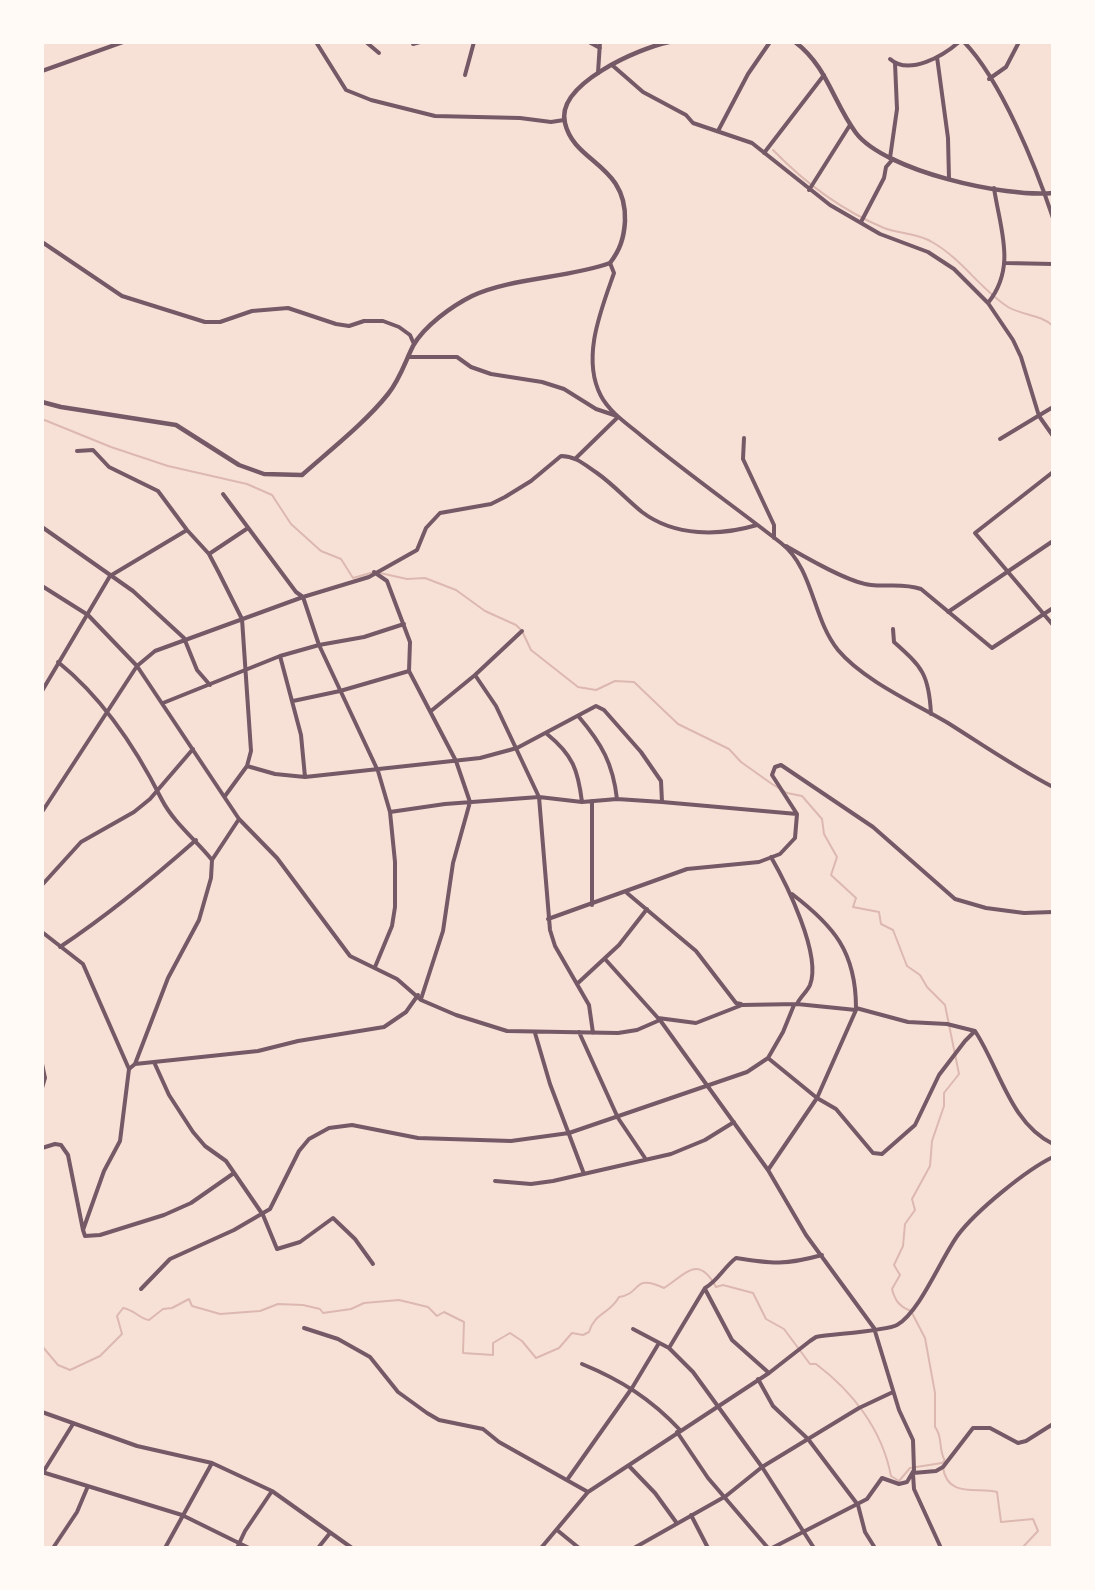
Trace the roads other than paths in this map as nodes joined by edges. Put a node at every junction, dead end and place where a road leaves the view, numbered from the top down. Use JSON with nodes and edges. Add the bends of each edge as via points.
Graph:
{"nodes":[{"id":1,"x":123,"y":42,"type":"edge"},
{"id":2,"x":316,"y":42,"type":"edge"},
{"id":3,"x":366,"y":42,"type":"edge"},
{"id":4,"x":420,"y":42,"type":"edge"},
{"id":5,"x":474,"y":42,"type":"edge"},
{"id":6,"x":589,"y":42,"type":"edge"},
{"id":7,"x":600,"y":42,"type":"edge"},
{"id":8,"x":669,"y":42,"type":"edge"},
{"id":9,"x":770,"y":42,"type":"edge"},
{"id":10,"x":795,"y":42,"type":"edge"},
{"id":11,"x":961,"y":42,"type":"edge"},
{"id":12,"x":1019,"y":42,"type":"edge"},
{"id":13,"x":414,"y":44,"type":"dead end"},
{"id":14,"x":600,"y":48,"type":"junction"},
{"id":15,"x":379,"y":53,"type":"dead end"},
{"id":16,"x":937,"y":57,"type":"junction"},
{"id":17,"x":890,"y":59,"type":"dead end"},
{"id":18,"x":895,"y":63,"type":"junction"},
{"id":19,"x":612,"y":65,"type":"junction"},
{"id":20,"x":42,"y":70,"type":"edge"},
{"id":21,"x":598,"y":73,"type":"junction"},
{"id":22,"x":825,"y":74,"type":"junction"},
{"id":23,"x":465,"y":75,"type":"dead end"},
{"id":24,"x":989,"y":79,"type":"junction"},
{"id":25,"x":564,"y":120,"type":"junction"},
{"id":26,"x":850,"y":124,"type":"junction"},
{"id":27,"x":718,"y":131,"type":"junction"},
{"id":28,"x":764,"y":153,"type":"junction"},
{"id":29,"x":891,"y":159,"type":"junction"},
{"id":30,"x":949,"y":179,"type":"junction"},
{"id":31,"x":994,"y":188,"type":"junction"},
{"id":32,"x":809,"y":190,"type":"junction"},
{"id":33,"x":1053,"y":193,"type":"edge"},
{"id":34,"x":1045,"y":194,"type":"junction"},
{"id":35,"x":1053,"y":218,"type":"edge"},
{"id":36,"x":861,"y":222,"type":"junction"},
{"id":37,"x":42,"y":242,"type":"edge"},
{"id":38,"x":609,"y":263,"type":"junction"},
{"id":39,"x":1006,"y":263,"type":"junction"},
{"id":40,"x":1053,"y":264,"type":"edge"},
{"id":41,"x":988,"y":303,"type":"junction"},
{"id":42,"x":414,"y":344,"type":"junction"},
{"id":43,"x":409,"y":357,"type":"junction"},
{"id":44,"x":42,"y":402,"type":"edge"},
{"id":45,"x":1053,"y":407,"type":"edge"},
{"id":46,"x":618,"y":416,"type":"junction"},
{"id":47,"x":1039,"y":416,"type":"junction"},
{"id":48,"x":1053,"y":436,"type":"edge"},
{"id":49,"x":744,"y":438,"type":"dead end"},
{"id":50,"x":1000,"y":439,"type":"dead end"},
{"id":51,"x":77,"y":451,"type":"dead end"},
{"id":52,"x":576,"y":458,"type":"junction"},
{"id":53,"x":1053,"y":472,"type":"edge"},
{"id":54,"x":223,"y":494,"type":"dead end"},
{"id":55,"x":757,"y":525,"type":"junction"},
{"id":56,"x":42,"y":527,"type":"edge"},
{"id":57,"x":249,"y":528,"type":"junction"},
{"id":58,"x":187,"y":530,"type":"junction"},
{"id":59,"x":774,"y":538,"type":"junction"},
{"id":60,"x":1053,"y":541,"type":"edge"},
{"id":61,"x":783,"y":544,"type":"junction"},
{"id":62,"x":209,"y":554,"type":"junction"},
{"id":63,"x":1009,"y":571,"type":"junction"},
{"id":64,"x":374,"y":572,"type":"junction"},
{"id":65,"x":110,"y":576,"type":"junction"},
{"id":66,"x":42,"y":586,"type":"edge"},
{"id":67,"x":303,"y":597,"type":"junction"},
{"id":68,"x":1053,"y":608,"type":"edge"},
{"id":69,"x":948,"y":612,"type":"junction"},
{"id":70,"x":1045,"y":614,"type":"junction"},
{"id":71,"x":88,"y":615,"type":"junction"},
{"id":72,"x":242,"y":619,"type":"junction"},
{"id":73,"x":404,"y":624,"type":"junction"},
{"id":74,"x":1053,"y":625,"type":"edge"},
{"id":75,"x":893,"y":629,"type":"dead end"},
{"id":76,"x":522,"y":631,"type":"dead end"},
{"id":77,"x":184,"y":638,"type":"junction"},
{"id":78,"x":319,"y":645,"type":"junction"},
{"id":79,"x":280,"y":656,"type":"junction"},
{"id":80,"x":58,"y":662,"type":"junction"},
{"id":81,"x":137,"y":666,"type":"junction"},
{"id":82,"x":409,"y":671,"type":"junction"},
{"id":83,"x":245,"y":672,"type":"junction"},
{"id":84,"x":475,"y":675,"type":"junction"},
{"id":85,"x":210,"y":685,"type":"junction"},
{"id":86,"x":42,"y":691,"type":"edge"},
{"id":87,"x":340,"y":691,"type":"junction"},
{"id":88,"x":292,"y":701,"type":"junction"},
{"id":89,"x":163,"y":703,"type":"junction"},
{"id":90,"x":106,"y":710,"type":"junction"},
{"id":91,"x":431,"y":711,"type":"junction"},
{"id":92,"x":931,"y":714,"type":"junction"},
{"id":93,"x":579,"y":717,"type":"junction"},
{"id":94,"x":547,"y":735,"type":"junction"},
{"id":95,"x":517,"y":748,"type":"junction"},
{"id":96,"x":194,"y":749,"type":"junction"},
{"id":97,"x":456,"y":761,"type":"junction"},
{"id":98,"x":247,"y":766,"type":"junction"},
{"id":99,"x":378,"y":771,"type":"junction"},
{"id":100,"x":305,"y":777,"type":"junction"},
{"id":101,"x":1053,"y":787,"type":"edge"},
{"id":102,"x":159,"y":790,"type":"junction"},
{"id":103,"x":225,"y":796,"type":"junction"},
{"id":104,"x":539,"y":797,"type":"junction"},
{"id":105,"x":617,"y":799,"type":"junction"},
{"id":106,"x":592,"y":801,"type":"junction"},
{"id":107,"x":470,"y":802,"type":"junction"},
{"id":108,"x":582,"y":802,"type":"junction"},
{"id":109,"x":662,"y":802,"type":"junction"},
{"id":110,"x":42,"y":812,"type":"edge"},
{"id":111,"x":390,"y":812,"type":"junction"},
{"id":112,"x":797,"y":814,"type":"junction"},
{"id":113,"x":239,"y":819,"type":"junction"},
{"id":114,"x":196,"y":840,"type":"junction"},
{"id":115,"x":771,"y":857,"type":"junction"},
{"id":116,"x":212,"y":860,"type":"junction"},
{"id":117,"x":42,"y":885,"type":"edge"},
{"id":118,"x":627,"y":893,"type":"junction"},
{"id":119,"x":792,"y":893,"type":"junction"},
{"id":120,"x":592,"y":904,"type":"junction"},
{"id":121,"x":647,"y":909,"type":"junction"},
{"id":122,"x":1053,"y":912,"type":"edge"},
{"id":123,"x":548,"y":919,"type":"junction"},
{"id":124,"x":42,"y":932,"type":"edge"},
{"id":125,"x":60,"y":947,"type":"junction"},
{"id":126,"x":605,"y":960,"type":"junction"},
{"id":127,"x":375,"y":967,"type":"junction"},
{"id":128,"x":578,"y":983,"type":"junction"},
{"id":129,"x":419,"y":997,"type":"junction"},
{"id":130,"x":795,"y":1004,"type":"junction"},
{"id":131,"x":742,"y":1005,"type":"junction"},
{"id":132,"x":856,"y":1009,"type":"junction"},
{"id":133,"x":659,"y":1019,"type":"junction"},
{"id":134,"x":975,"y":1031,"type":"junction"},
{"id":135,"x":579,"y":1032,"type":"junction"},
{"id":136,"x":535,"y":1033,"type":"junction"},
{"id":137,"x":593,"y":1033,"type":"junction"},
{"id":138,"x":768,"y":1059,"type":"junction"},
{"id":139,"x":154,"y":1062,"type":"junction"},
{"id":140,"x":42,"y":1064,"type":"edge"},
{"id":141,"x":135,"y":1064,"type":"junction"},
{"id":142,"x":129,"y":1069,"type":"junction"},
{"id":143,"x":708,"y":1086,"type":"junction"},
{"id":144,"x":42,"y":1088,"type":"edge"},
{"id":145,"x":817,"y":1098,"type":"junction"},
{"id":146,"x":618,"y":1118,"type":"junction"},
{"id":147,"x":734,"y":1122,"type":"junction"},
{"id":148,"x":569,"y":1133,"type":"junction"},
{"id":149,"x":1053,"y":1144,"type":"edge"},
{"id":150,"x":42,"y":1148,"type":"edge"},
{"id":151,"x":1053,"y":1157,"type":"edge"},
{"id":152,"x":645,"y":1158,"type":"junction"},
{"id":153,"x":768,"y":1170,"type":"junction"},
{"id":154,"x":234,"y":1173,"type":"junction"},
{"id":155,"x":584,"y":1174,"type":"junction"},
{"id":156,"x":495,"y":1181,"type":"dead end"},
{"id":157,"x":263,"y":1215,"type":"junction"},
{"id":158,"x":82,"y":1230,"type":"junction"},
{"id":159,"x":822,"y":1255,"type":"junction"},
{"id":160,"x":373,"y":1264,"type":"dead end"},
{"id":161,"x":705,"y":1288,"type":"junction"},
{"id":162,"x":141,"y":1289,"type":"dead end"},
{"id":163,"x":304,"y":1328,"type":"dead end"},
{"id":164,"x":874,"y":1328,"type":"junction"},
{"id":165,"x":633,"y":1329,"type":"dead end"},
{"id":166,"x":659,"y":1343,"type":"junction"},
{"id":167,"x":669,"y":1348,"type":"junction"},
{"id":168,"x":582,"y":1364,"type":"dead end"},
{"id":169,"x":769,"y":1373,"type":"junction"},
{"id":170,"x":759,"y":1379,"type":"junction"},
{"id":171,"x":632,"y":1388,"type":"junction"},
{"id":172,"x":893,"y":1392,"type":"junction"},
{"id":173,"x":717,"y":1405,"type":"junction"},
{"id":174,"x":42,"y":1412,"type":"edge"},
{"id":175,"x":73,"y":1424,"type":"junction"},
{"id":176,"x":1053,"y":1424,"type":"edge"},
{"id":177,"x":679,"y":1431,"type":"junction"},
{"id":178,"x":808,"y":1439,"type":"junction"},
{"id":179,"x":212,"y":1463,"type":"junction"},
{"id":180,"x":629,"y":1466,"type":"junction"},
{"id":181,"x":762,"y":1467,"type":"junction"},
{"id":182,"x":913,"y":1472,"type":"junction"},
{"id":183,"x":42,"y":1473,"type":"edge"},
{"id":184,"x":567,"y":1480,"type":"junction"},
{"id":185,"x":88,"y":1486,"type":"junction"},
{"id":186,"x":272,"y":1491,"type":"junction"},
{"id":187,"x":588,"y":1492,"type":"junction"},
{"id":188,"x":726,"y":1496,"type":"junction"},
{"id":189,"x":858,"y":1505,"type":"junction"},
{"id":190,"x":183,"y":1515,"type":"junction"},
{"id":191,"x":691,"y":1515,"type":"junction"},
{"id":192,"x":676,"y":1522,"type":"junction"},
{"id":193,"x":557,"y":1530,"type":"junction"},
{"id":194,"x":330,"y":1533,"type":"junction"},
{"id":195,"x":803,"y":1533,"type":"junction"},
{"id":196,"x":238,"y":1546,"type":"edge"},
{"id":197,"x":53,"y":1548,"type":"edge"},
{"id":198,"x":165,"y":1548,"type":"edge"},
{"id":199,"x":249,"y":1548,"type":"edge"},
{"id":200,"x":318,"y":1548,"type":"edge"},
{"id":201,"x":352,"y":1548,"type":"edge"},
{"id":202,"x":541,"y":1548,"type":"edge"},
{"id":203,"x":579,"y":1548,"type":"edge"},
{"id":204,"x":634,"y":1548,"type":"edge"},
{"id":205,"x":708,"y":1548,"type":"edge"},
{"id":206,"x":770,"y":1548,"type":"edge"},
{"id":207,"x":814,"y":1548,"type":"edge"},
{"id":208,"x":875,"y":1548,"type":"edge"},
{"id":209,"x":941,"y":1548,"type":"edge"}],
"edges":[{"from":1,"to":20,"type":"street"},
{"from":2,"to":25,"type":"street","via":[[346,90],[371,100],[435,116]]},
{"from":3,"to":15,"type":"street"},
{"from":4,"to":13,"type":"street"},
{"from":5,"to":23,"type":"street"},
{"from":6,"to":14,"type":"street"},
{"from":7,"to":14,"type":"street"},
{"from":8,"to":19,"type":"street"},
{"from":9,"to":27,"type":"street"},
{"from":10,"to":22,"type":"street","via":[[814,57]]},
{"from":11,"to":16,"type":"street"},
{"from":11,"to":24,"type":"street"},
{"from":12,"to":24,"type":"street","via":[[1006,67]]},
{"from":14,"to":21,"type":"street"},
{"from":16,"to":18,"type":"street","via":[[913,64]]},
{"from":16,"to":30,"type":"street","via":[[948,138]]},
{"from":17,"to":18,"type":"street"},
{"from":18,"to":29,"type":"street","via":[[897,109]]},
{"from":19,"to":21,"type":"street"},
{"from":19,"to":27,"type":"street","via":[[643,92],[686,115],[693,123]]},
{"from":21,"to":25,"type":"street","via":[[576,90]]},
{"from":22,"to":26,"type":"street"},
{"from":22,"to":28,"type":"street"},
{"from":24,"to":34,"type":"street","via":[[1031,158]]},
{"from":25,"to":38,"type":"street","via":[[579,147],[611,177],[624,202],[624,234],[619,251]]},
{"from":26,"to":29,"type":"street","via":[[863,141]]},
{"from":26,"to":32,"type":"street"},
{"from":27,"to":28,"type":"street","via":[[752,143]]},
{"from":28,"to":32,"type":"street"},
{"from":29,"to":30,"type":"street"},
{"from":29,"to":36,"type":"street"},
{"from":30,"to":31,"type":"street"},
{"from":31,"to":34,"type":"street"},
{"from":31,"to":39,"type":"street"},
{"from":32,"to":36,"type":"street"},
{"from":33,"to":34,"type":"street"},
{"from":34,"to":35,"type":"street"},
{"from":36,"to":41,"type":"street","via":[[954,268]]},
{"from":37,"to":42,"type":"street","via":[[123,296],[205,322],[288,308],[349,326],[383,321],[410,335]]},
{"from":38,"to":42,"type":"street","via":[[472,296],[439,318]]},
{"from":38,"to":46,"type":"street","via":[[614,273],[600,312],[595,377],[602,396]]},
{"from":39,"to":40,"type":"street"},
{"from":39,"to":41,"type":"street","via":[[999,290]]},
{"from":41,"to":47,"type":"street","via":[[1021,357]]},
{"from":42,"to":43,"type":"street"},
{"from":43,"to":44,"type":"street","via":[[388,395],[302,475],[264,474],[239,465],[176,425]]},
{"from":43,"to":46,"type":"street","via":[[457,357],[491,374],[564,389],[597,409]]},
{"from":45,"to":47,"type":"street"},
{"from":46,"to":52,"type":"street"},
{"from":46,"to":55,"type":"street"},
{"from":47,"to":48,"type":"street"},
{"from":47,"to":50,"type":"street"},
{"from":49,"to":59,"type":"street","via":[[743,459],[774,525]]},
{"from":51,"to":58,"type":"street","via":[[93,450],[109,467],[158,491]]},
{"from":52,"to":55,"type":"street","via":[[612,483],[642,512],[663,523],[712,534]]},
{"from":52,"to":64,"type":"street","via":[[561,456],[531,481],[491,504],[440,513],[426,528],[417,550]]},
{"from":53,"to":63,"type":"street","via":[[975,533]]},
{"from":54,"to":57,"type":"street"},
{"from":55,"to":59,"type":"street"},
{"from":56,"to":65,"type":"street"},
{"from":57,"to":62,"type":"street"},
{"from":57,"to":67,"type":"street"},
{"from":58,"to":62,"type":"street"},
{"from":58,"to":65,"type":"street"},
{"from":59,"to":61,"type":"street"},
{"from":60,"to":63,"type":"street"},
{"from":61,"to":69,"type":"street","via":[[860,582],[907,584],[921,589]]},
{"from":61,"to":92,"type":"street","via":[[804,573],[838,650],[854,665]]},
{"from":62,"to":72,"type":"street"},
{"from":63,"to":69,"type":"street"},
{"from":63,"to":70,"type":"street"},
{"from":64,"to":67,"type":"street","via":[[369,577]]},
{"from":64,"to":73,"type":"street","via":[[387,581]]},
{"from":65,"to":71,"type":"street"},
{"from":65,"to":77,"type":"street","via":[[133,591]]},
{"from":66,"to":71,"type":"street"},
{"from":67,"to":72,"type":"street"},
{"from":67,"to":78,"type":"street"},
{"from":68,"to":70,"type":"street"},
{"from":69,"to":70,"type":"street","via":[[992,648]]},
{"from":70,"to":74,"type":"street"},
{"from":71,"to":80,"type":"street"},
{"from":71,"to":81,"type":"street"},
{"from":72,"to":77,"type":"street"},
{"from":72,"to":83,"type":"street"},
{"from":73,"to":78,"type":"street","via":[[364,637]]},
{"from":73,"to":82,"type":"street","via":[[410,642]]},
{"from":75,"to":92,"type":"street","via":[[894,642],[914,658],[927,682]]},
{"from":76,"to":84,"type":"street"},
{"from":77,"to":81,"type":"street","via":[[155,651]]},
{"from":77,"to":85,"type":"street","via":[[197,670]]},
{"from":78,"to":79,"type":"street"},
{"from":78,"to":87,"type":"street"},
{"from":79,"to":83,"type":"street"},
{"from":79,"to":88,"type":"street"},
{"from":80,"to":86,"type":"street"},
{"from":80,"to":90,"type":"street","via":[[84,683]]},
{"from":81,"to":89,"type":"street"},
{"from":81,"to":90,"type":"street"},
{"from":82,"to":87,"type":"street"},
{"from":82,"to":91,"type":"street"},
{"from":83,"to":85,"type":"street"},
{"from":83,"to":98,"type":"street","via":[[251,724]]},
{"from":84,"to":91,"type":"street"},
{"from":84,"to":95,"type":"street"},
{"from":85,"to":89,"type":"street"},
{"from":87,"to":88,"type":"street"},
{"from":87,"to":99,"type":"street"},
{"from":88,"to":100,"type":"street","via":[[301,735]]},
{"from":89,"to":96,"type":"street"},
{"from":90,"to":102,"type":"street"},
{"from":90,"to":110,"type":"street"},
{"from":91,"to":97,"type":"street"},
{"from":92,"to":101,"type":"street"},
{"from":93,"to":94,"type":"street"},
{"from":93,"to":105,"type":"street","via":[[602,748],[614,773]]},
{"from":93,"to":109,"type":"street","via":[[596,706],[604,710],[661,781]]},
{"from":94,"to":95,"type":"street"},
{"from":94,"to":108,"type":"street","via":[[566,751],[573,764],[579,776]]},
{"from":95,"to":97,"type":"street"},
{"from":95,"to":104,"type":"street"},
{"from":96,"to":102,"type":"street"},
{"from":96,"to":103,"type":"street"},
{"from":97,"to":99,"type":"street"},
{"from":97,"to":107,"type":"street"},
{"from":98,"to":100,"type":"street"},
{"from":98,"to":103,"type":"street"},
{"from":99,"to":100,"type":"street"},
{"from":99,"to":111,"type":"street"},
{"from":102,"to":114,"type":"street","via":[[180,825]]},
{"from":102,"to":117,"type":"street","via":[[134,812],[81,842]]},
{"from":103,"to":113,"type":"street"},
{"from":104,"to":107,"type":"street"},
{"from":104,"to":108,"type":"street"},
{"from":104,"to":123,"type":"street"},
{"from":105,"to":106,"type":"street"},
{"from":105,"to":109,"type":"street"},
{"from":106,"to":108,"type":"street"},
{"from":106,"to":120,"type":"street"},
{"from":107,"to":111,"type":"street"},
{"from":107,"to":129,"type":"street","via":[[453,863],[443,932]]},
{"from":109,"to":112,"type":"street"},
{"from":111,"to":127,"type":"street","via":[[395,907],[392,926]]},
{"from":112,"to":115,"type":"street","via":[[795,838],[780,854]]},
{"from":112,"to":122,"type":"street","via":[[772,775],[775,767],[781,765],[873,827],[955,899],[1014,912]]},
{"from":113,"to":116,"type":"street"},
{"from":113,"to":127,"type":"street","via":[[277,858],[350,956]]},
{"from":114,"to":116,"type":"street"},
{"from":114,"to":125,"type":"street","via":[[107,915]]},
{"from":115,"to":118,"type":"street","via":[[759,862],[687,869]]},
{"from":115,"to":119,"type":"street"},
{"from":116,"to":141,"type":"street","via":[[199,920],[168,978]]},
{"from":118,"to":120,"type":"street"},
{"from":118,"to":121,"type":"street"},
{"from":119,"to":130,"type":"street","via":[[810,955],[811,972],[810,986]]},
{"from":119,"to":132,"type":"street","via":[[841,942],[850,961]]},
{"from":120,"to":123,"type":"street"},
{"from":121,"to":126,"type":"street"},
{"from":121,"to":131,"type":"street","via":[[696,951],[736,1003]]},
{"from":123,"to":128,"type":"street","via":[[555,946]]},
{"from":124,"to":125,"type":"street"},
{"from":125,"to":142,"type":"street","via":[[75,956],[87,971]]},
{"from":126,"to":128,"type":"street"},
{"from":126,"to":133,"type":"street"},
{"from":127,"to":129,"type":"street"},
{"from":128,"to":137,"type":"street","via":[[589,1005]]},
{"from":129,"to":136,"type":"street","via":[[490,1027]]},
{"from":129,"to":139,"type":"street","via":[[384,1028],[258,1051]]},
{"from":130,"to":131,"type":"street"},
{"from":130,"to":132,"type":"street"},
{"from":130,"to":138,"type":"street"},
{"from":131,"to":133,"type":"street","via":[[696,1023]]},
{"from":132,"to":134,"type":"street","via":[[908,1022],[947,1024]]},
{"from":132,"to":145,"type":"street"},
{"from":133,"to":137,"type":"street","via":[[637,1030]]},
{"from":133,"to":143,"type":"street"},
{"from":134,"to":145,"type":"street","via":[[939,1075],[915,1125],[882,1154],[873,1153],[836,1109]]},
{"from":134,"to":149,"type":"street","via":[[1018,1114],[1040,1137]]},
{"from":135,"to":136,"type":"street"},
{"from":135,"to":137,"type":"street"},
{"from":135,"to":146,"type":"street"},
{"from":136,"to":148,"type":"street"},
{"from":138,"to":143,"type":"street"},
{"from":138,"to":145,"type":"street"},
{"from":139,"to":141,"type":"street"},
{"from":139,"to":154,"type":"street","via":[[193,1132]]},
{"from":140,"to":144,"type":"street"},
{"from":141,"to":142,"type":"street"},
{"from":142,"to":158,"type":"street","via":[[120,1141]]},
{"from":143,"to":146,"type":"street"},
{"from":143,"to":147,"type":"street"},
{"from":145,"to":153,"type":"street"},
{"from":146,"to":148,"type":"street"},
{"from":146,"to":152,"type":"street"},
{"from":147,"to":152,"type":"street","via":[[671,1154]]},
{"from":147,"to":153,"type":"street"},
{"from":148,"to":155,"type":"street"},
{"from":148,"to":157,"type":"street","via":[[491,1142],[418,1138],[352,1125],[329,1128],[309,1139],[299,1151],[277,1200]]},
{"from":150,"to":158,"type":"street","via":[[62,1145],[68,1155]]},
{"from":151,"to":164,"type":"street","via":[[1024,1175],[967,1225],[909,1315],[885,1329]]},
{"from":152,"to":155,"type":"street"},
{"from":153,"to":159,"type":"street"},
{"from":154,"to":157,"type":"street"},
{"from":154,"to":158,"type":"street","via":[[191,1203],[164,1215],[100,1235],[85,1236]]},
{"from":155,"to":156,"type":"street","via":[[531,1184]]},
{"from":157,"to":160,"type":"street","via":[[277,1249],[300,1242],[333,1218]]},
{"from":157,"to":162,"type":"street","via":[[170,1259]]},
{"from":159,"to":161,"type":"street","via":[[778,1265],[736,1258]]},
{"from":159,"to":164,"type":"street"},
{"from":161,"to":167,"type":"street"},
{"from":161,"to":169,"type":"street","via":[[732,1340]]},
{"from":163,"to":184,"type":"street","via":[[338,1339],[369,1357],[398,1392],[439,1420],[483,1429]]},
{"from":164,"to":169,"type":"street","via":[[816,1337]]},
{"from":164,"to":172,"type":"street"},
{"from":165,"to":166,"type":"street"},
{"from":166,"to":167,"type":"street"},
{"from":166,"to":171,"type":"street"},
{"from":167,"to":173,"type":"street"},
{"from":168,"to":171,"type":"street"},
{"from":169,"to":170,"type":"street"},
{"from":170,"to":173,"type":"street"},
{"from":170,"to":178,"type":"street","via":[[773,1406]]},
{"from":171,"to":177,"type":"street"},
{"from":171,"to":184,"type":"street"},
{"from":172,"to":178,"type":"street"},
{"from":172,"to":182,"type":"street","via":[[913,1440]]},
{"from":173,"to":177,"type":"street"},
{"from":173,"to":181,"type":"street"},
{"from":174,"to":175,"type":"street"},
{"from":175,"to":179,"type":"street","via":[[137,1446]]},
{"from":175,"to":183,"type":"street"},
{"from":176,"to":182,"type":"street","via":[[1018,1443],[990,1428],[973,1428],[943,1467]]},
{"from":177,"to":180,"type":"street"},
{"from":177,"to":188,"type":"street","via":[[708,1478]]},
{"from":178,"to":181,"type":"street"},
{"from":178,"to":189,"type":"street"},
{"from":179,"to":186,"type":"street"},
{"from":179,"to":190,"type":"street"},
{"from":180,"to":187,"type":"street"},
{"from":180,"to":192,"type":"street"},
{"from":181,"to":188,"type":"street"},
{"from":181,"to":195,"type":"street"},
{"from":182,"to":189,"type":"street","via":[[907,1482],[899,1484],[882,1478]]},
{"from":182,"to":209,"type":"street","via":[[914,1489]]},
{"from":183,"to":185,"type":"street"},
{"from":184,"to":187,"type":"street"},
{"from":185,"to":190,"type":"street"},
{"from":185,"to":197,"type":"street"},
{"from":186,"to":194,"type":"street"},
{"from":186,"to":196,"type":"street"},
{"from":187,"to":193,"type":"street"},
{"from":188,"to":191,"type":"street"},
{"from":188,"to":206,"type":"street"},
{"from":189,"to":195,"type":"street"},
{"from":189,"to":208,"type":"street","via":[[864,1532]]},
{"from":190,"to":196,"type":"street"},
{"from":190,"to":198,"type":"street"},
{"from":191,"to":192,"type":"street"},
{"from":191,"to":205,"type":"street"},
{"from":192,"to":204,"type":"street"},
{"from":193,"to":202,"type":"street"},
{"from":193,"to":203,"type":"street"},
{"from":194,"to":200,"type":"street"},
{"from":194,"to":201,"type":"street"},
{"from":195,"to":206,"type":"street"},
{"from":195,"to":207,"type":"street"},
{"from":196,"to":199,"type":"street"}]}
